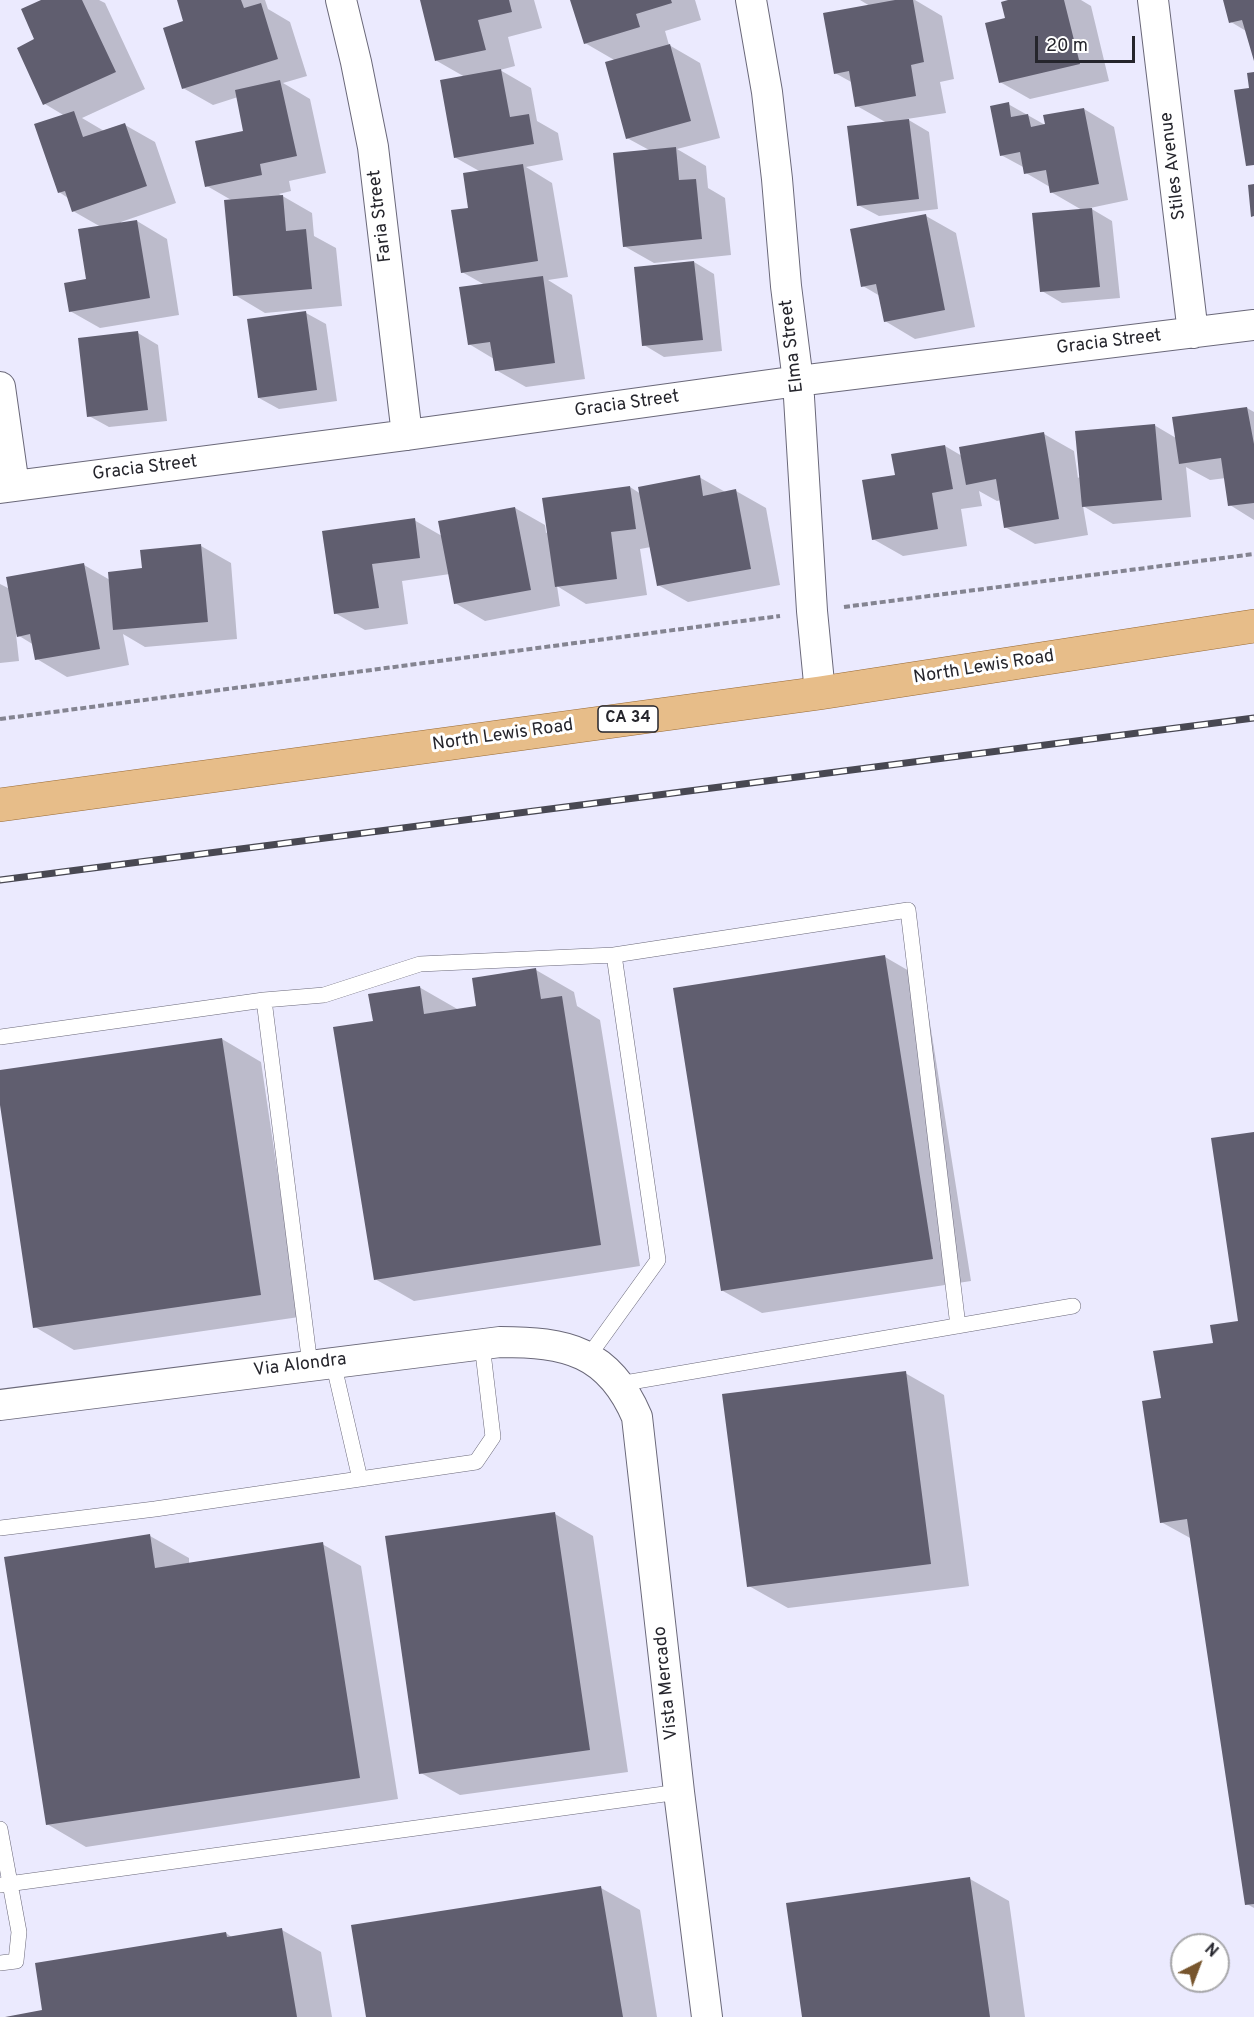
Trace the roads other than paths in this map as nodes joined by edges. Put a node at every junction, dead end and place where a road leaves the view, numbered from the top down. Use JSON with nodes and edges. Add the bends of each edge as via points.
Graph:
{"nodes":[{"id":1,"x":341,"y":0,"type":"edge"},
{"id":2,"x":751,"y":0,"type":"edge"},
{"id":3,"x":1153,"y":0,"type":"edge"},
{"id":4,"x":1254,"y":325,"type":"edge"},
{"id":5,"x":1193,"y":333,"type":"junction"},
{"id":6,"x":798,"y":381,"type":"junction"},
{"id":7,"x":0,"y":387,"type":"edge"},
{"id":8,"x":407,"y":435,"type":"junction"},
{"id":9,"x":7,"y":487,"type":"edge"},
{"id":10,"x":1254,"y":626,"type":"edge"},
{"id":11,"x":820,"y":693,"type":"junction"},
{"id":12,"x":0,"y":805,"type":"edge"},
{"id":13,"x":614,"y":955,"type":"junction"},
{"id":14,"x":264,"y":1000,"type":"junction"},
{"id":15,"x":0,"y":1037,"type":"edge"},
{"id":16,"x":1073,"y":1306,"type":"dead end"},
{"id":17,"x":958,"y":1326,"type":"junction"},
{"id":18,"x":482,"y":1344,"type":"junction"},
{"id":19,"x":593,"y":1359,"type":"junction"},
{"id":20,"x":322,"y":1364,"type":"junction"},
{"id":21,"x":619,"y":1384,"type":"junction"},
{"id":22,"x":0,"y":1405,"type":"edge"},
{"id":23,"x":360,"y":1479,"type":"junction"},
{"id":24,"x":0,"y":1528,"type":"edge"},
{"id":25,"x":679,"y":1792,"type":"junction"},
{"id":26,"x":0,"y":1829,"type":"edge"},
{"id":27,"x":5,"y":1885,"type":"edge"},
{"id":28,"x":0,"y":1963,"type":"edge"},
{"id":29,"x":707,"y":2017,"type":"edge"}],
"edges":[{"from":1,"to":8,"type":"street","name":"Faria Street","via":[[373,147]]},
{"from":2,"to":6,"type":"street","name":"Elma Street","via":[[767,92]]},
{"from":3,"to":5,"type":"street","name":"Stiles Avenue"},
{"from":4,"to":5,"type":"street","name":"Gracia Street"},
{"from":5,"to":6,"type":"street","name":"Gracia Street"},
{"from":6,"to":8,"type":"street","name":"Gracia Street"},
{"from":6,"to":11,"type":"street","name":"Elma Street"},
{"from":7,"to":9,"type":"street"},
{"from":8,"to":9,"type":"street","name":"Gracia Street"},
{"from":10,"to":11,"type":"main road","name":"North Lewis Road","number":"CA 34"},
{"from":11,"to":12,"type":"main road","name":"North Lewis Road","number":"CA 34"},
{"from":13,"to":14,"type":"lane","via":[[420,964],[324,995]]},
{"from":13,"to":17,"type":"lane","via":[[908,910]]},
{"from":13,"to":19,"type":"lane","via":[[658,1260]]},
{"from":14,"to":15,"type":"lane"},
{"from":14,"to":20,"type":"lane"},
{"from":16,"to":17,"type":"lane"},
{"from":17,"to":21,"type":"lane"},
{"from":18,"to":19,"type":"street","name":"Via Alondra","via":[[530,1342],[569,1348]]},
{"from":18,"to":20,"type":"street","name":"Via Alondra"},
{"from":18,"to":23,"type":"lane","via":[[493,1437],[476,1462]]},
{"from":19,"to":21,"type":"street","name":"Vista Mercado"},
{"from":20,"to":22,"type":"street","name":"Via Alondra"},
{"from":20,"to":23,"type":"lane"},
{"from":21,"to":25,"type":"street","name":"Vista Mercado","via":[[637,1417]]},
{"from":23,"to":24,"type":"lane"},
{"from":25,"to":27,"type":"lane"},
{"from":25,"to":29,"type":"street","name":"Vista Mercado"},
{"from":26,"to":27,"type":"lane"},
{"from":27,"to":28,"type":"lane","via":[[19,1932],[16,1961]]}]}
